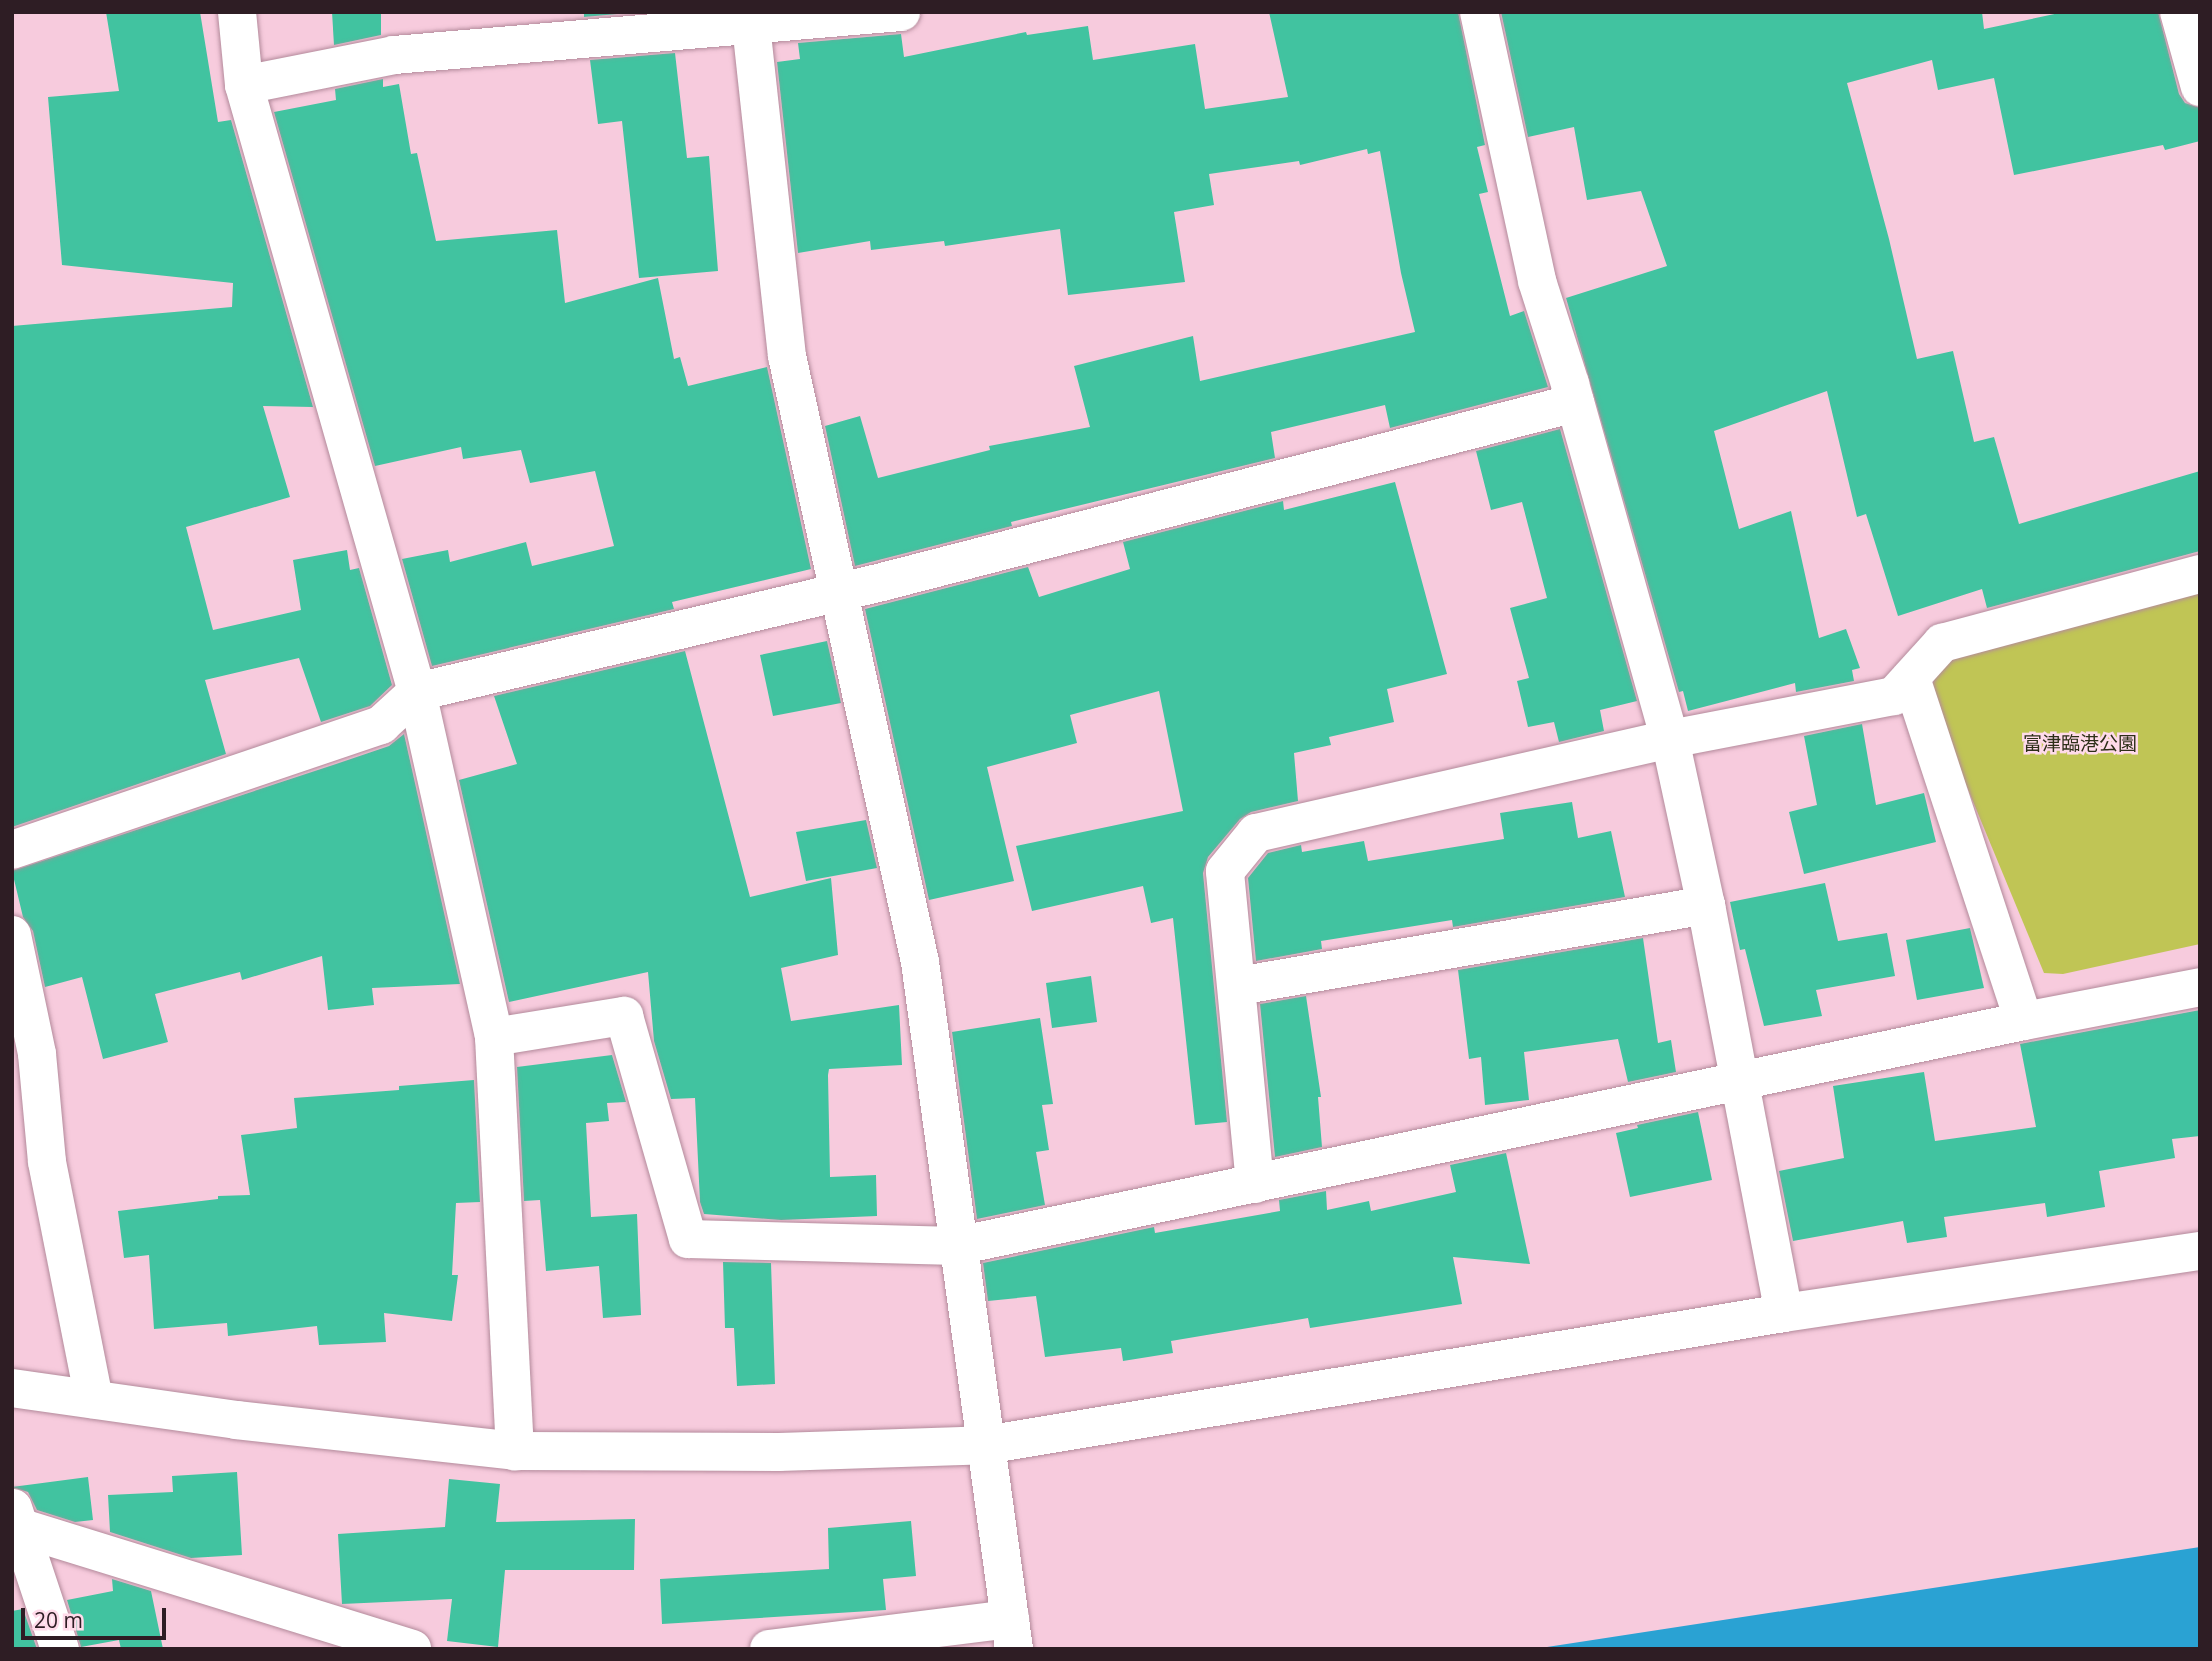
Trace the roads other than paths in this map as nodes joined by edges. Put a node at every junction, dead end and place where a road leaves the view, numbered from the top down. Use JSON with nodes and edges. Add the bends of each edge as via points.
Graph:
{"nodes":[{"id":1,"x":237,"y":12,"type":"edge"},
{"id":2,"x":901,"y":12,"type":"edge"},
{"id":3,"x":1479,"y":12,"type":"edge"},
{"id":4,"x":2179,"y":12,"type":"edge"},
{"id":5,"x":751,"y":25,"type":"junction"},
{"id":6,"x":244,"y":85,"type":"junction"},
{"id":7,"x":2200,"y":87,"type":"edge"},
{"id":8,"x":1575,"y":403,"type":"junction"},
{"id":9,"x":2200,"y":573,"type":"edge"},
{"id":10,"x":840,"y":592,"type":"junction"},
{"id":11,"x":1911,"y":677,"type":"junction"},
{"id":12,"x":417,"y":692,"type":"junction"},
{"id":13,"x":1670,"y":739,"type":"junction"},
{"id":14,"x":12,"y":850,"type":"edge"},
{"id":15,"x":1706,"y":905,"type":"junction"},
{"id":16,"x":12,"y":935,"type":"edge"},
{"id":17,"x":1238,"y":986,"type":"junction"},
{"id":18,"x":2200,"y":987,"type":"edge"},
{"id":19,"x":2024,"y":1021,"type":"junction"},
{"id":20,"x":494,"y":1037,"type":"junction"},
{"id":21,"x":1740,"y":1081,"type":"junction"},
{"id":22,"x":1255,"y":1184,"type":"junction"},
{"id":23,"x":957,"y":1247,"type":"junction"},
{"id":24,"x":2200,"y":1251,"type":"edge"},
{"id":25,"x":1784,"y":1313,"type":"junction"},
{"id":26,"x":12,"y":1388,"type":"edge"},
{"id":27,"x":94,"y":1399,"type":"junction"},
{"id":28,"x":985,"y":1445,"type":"junction"},
{"id":29,"x":515,"y":1451,"type":"junction"},
{"id":30,"x":15,"y":1518,"type":"edge"},
{"id":31,"x":1012,"y":1634,"type":"edge"},
{"id":32,"x":60,"y":1649,"type":"edge"},
{"id":33,"x":412,"y":1649,"type":"edge"},
{"id":34,"x":769,"y":1649,"type":"edge"}],
"edges":[{"from":1,"to":6,"type":"street"},
{"from":2,"to":5,"type":"street"},
{"from":3,"to":8,"type":"street","via":[[1537,281]]},
{"from":4,"to":7,"type":"street"},
{"from":5,"to":6,"type":"street","via":[[394,55]]},
{"from":5,"to":10,"type":"street","via":[[787,356]]},
{"from":6,"to":12,"type":"street"},
{"from":8,"to":10,"type":"street"},
{"from":8,"to":13,"type":"street"},
{"from":9,"to":11,"type":"street","via":[[1942,643]]},
{"from":10,"to":12,"type":"street"},
{"from":10,"to":23,"type":"street","via":[[920,962]]},
{"from":11,"to":13,"type":"street","via":[[1894,696]]},
{"from":11,"to":19,"type":"street"},
{"from":12,"to":14,"type":"street","via":[[381,725]]},
{"from":12,"to":20,"type":"street"},
{"from":13,"to":15,"type":"street"},
{"from":13,"to":17,"type":"street","via":[[1256,833],[1225,871]]},
{"from":15,"to":17,"type":"street"},
{"from":15,"to":21,"type":"street"},
{"from":16,"to":27,"type":"street","via":[[37,1054],[47,1162]]},
{"from":17,"to":22,"type":"street"},
{"from":18,"to":19,"type":"street"},
{"from":19,"to":21,"type":"street"},
{"from":20,"to":23,"type":"street","via":[[624,1016],[688,1238]]},
{"from":20,"to":29,"type":"street"},
{"from":21,"to":22,"type":"street"},
{"from":21,"to":25,"type":"street"},
{"from":22,"to":23,"type":"street"},
{"from":23,"to":28,"type":"street"},
{"from":24,"to":25,"type":"street"},
{"from":25,"to":28,"type":"street"},
{"from":26,"to":27,"type":"street"},
{"from":27,"to":29,"type":"street"},
{"from":28,"to":29,"type":"street","via":[[779,1452]]},
{"from":28,"to":31,"type":"street"},
{"from":30,"to":32,"type":"street"},
{"from":30,"to":33,"type":"street"},
{"from":31,"to":34,"type":"street"}]}
